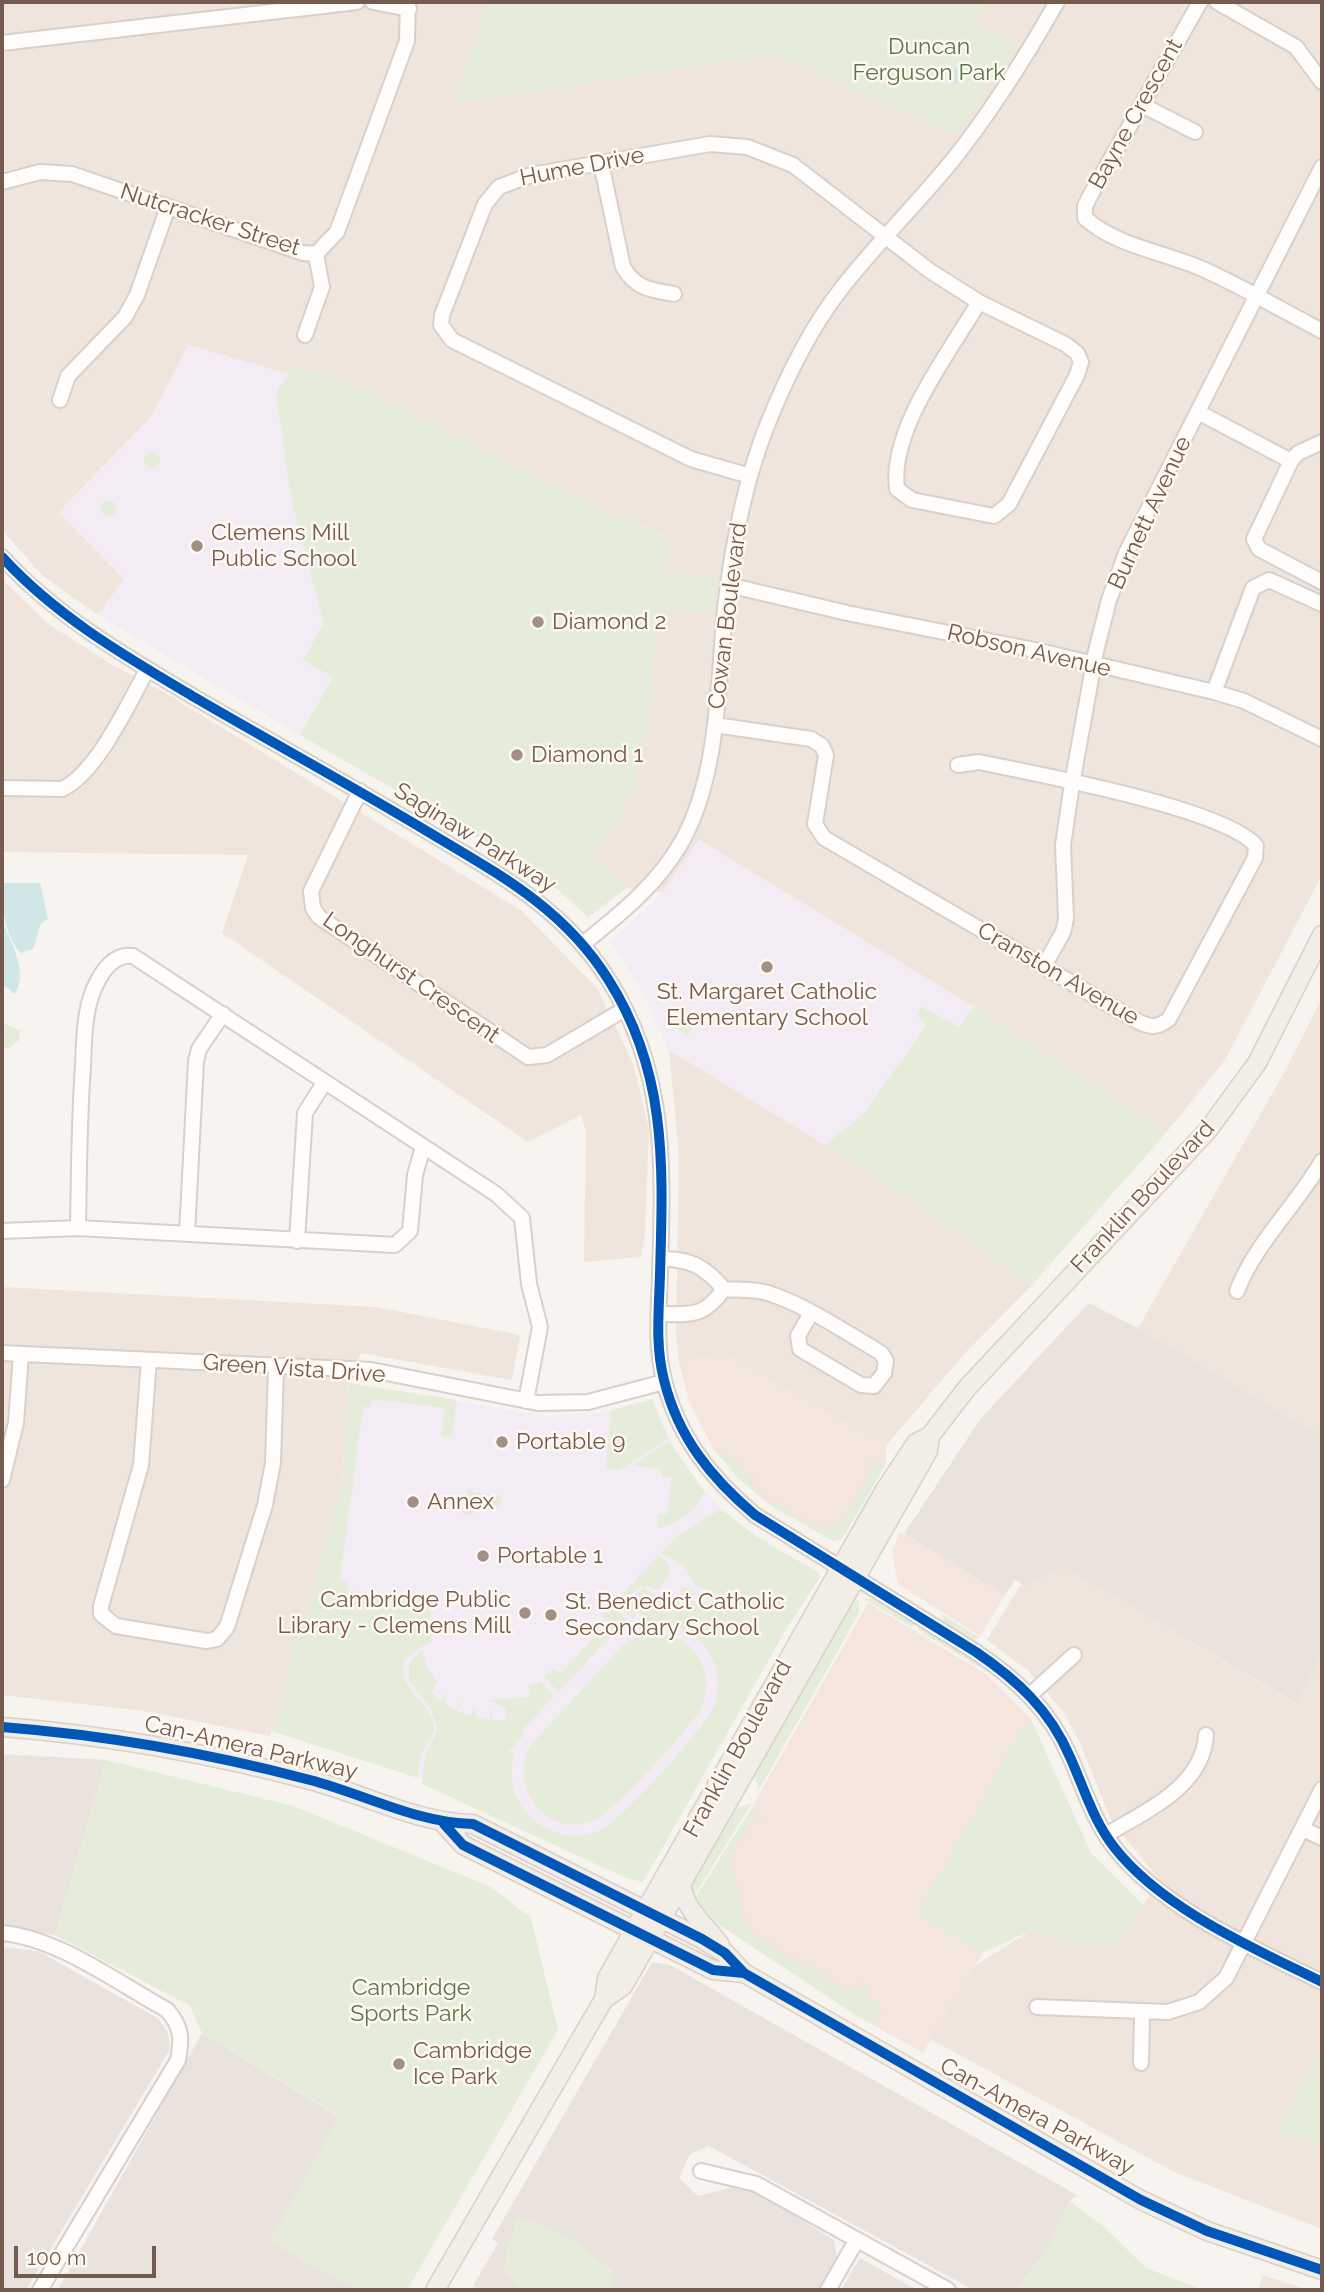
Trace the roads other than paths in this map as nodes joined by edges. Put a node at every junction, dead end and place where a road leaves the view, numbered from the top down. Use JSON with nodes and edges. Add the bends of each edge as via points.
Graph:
{"nodes":[{"id":1,"x":357,"y":2,"type":"edge"},
{"id":2,"x":373,"y":2,"type":"edge"},
{"id":3,"x":1057,"y":2,"type":"edge"},
{"id":4,"x":1200,"y":2,"type":"edge"},
{"id":5,"x":1217,"y":2,"type":"edge"},
{"id":6,"x":409,"y":6,"type":"edge"},
{"id":7,"x":2,"y":43,"type":"edge"},
{"id":8,"x":1322,"y":82,"type":"edge"},
{"id":9,"x":1142,"y":105,"type":"junction"},
{"id":10,"x":1195,"y":132,"type":"dead end"},
{"id":11,"x":601,"y":163,"type":"junction"},
{"id":12,"x":1322,"y":167,"type":"edge"},
{"id":13,"x":2,"y":182,"type":"edge"},
{"id":14,"x":168,"y":207,"type":"junction"},
{"id":15,"x":885,"y":235,"type":"junction"},
{"id":16,"x":316,"y":254,"type":"junction"},
{"id":17,"x":674,"y":294,"type":"dead end"},
{"id":18,"x":1257,"y":298,"type":"junction"},
{"id":19,"x":979,"y":302,"type":"junction"},
{"id":20,"x":1322,"y":331,"type":"edge"},
{"id":21,"x":305,"y":335,"type":"dead end"},
{"id":22,"x":60,"y":400,"type":"dead end"},
{"id":23,"x":1198,"y":412,"type":"junction"},
{"id":24,"x":1322,"y":442,"type":"edge"},
{"id":25,"x":1291,"y":461,"type":"junction"},
{"id":26,"x":750,"y":476,"type":"junction"},
{"id":27,"x":2,"y":557,"type":"edge"},
{"id":28,"x":1322,"y":582,"type":"edge"},
{"id":29,"x":728,"y":585,"type":"junction"},
{"id":30,"x":1322,"y":604,"type":"edge"},
{"id":31,"x":1095,"y":666,"type":"junction"},
{"id":32,"x":147,"y":670,"type":"junction"},
{"id":33,"x":1214,"y":692,"type":"junction"},
{"id":34,"x":715,"y":725,"type":"junction"},
{"id":35,"x":1322,"y":739,"type":"edge"},
{"id":36,"x":958,"y":765,"type":"dead end"},
{"id":37,"x":1072,"y":784,"type":"junction"},
{"id":38,"x":2,"y":788,"type":"edge"},
{"id":39,"x":360,"y":791,"type":"junction"},
{"id":40,"x":1322,"y":935,"type":"edge"},
{"id":41,"x":583,"y":944,"type":"junction"},
{"id":42,"x":1044,"y":966,"type":"junction"},
{"id":43,"x":625,"y":1009,"type":"junction"},
{"id":44,"x":223,"y":1014,"type":"junction"},
{"id":45,"x":324,"y":1083,"type":"junction"},
{"id":46,"x":423,"y":1147,"type":"junction"},
{"id":47,"x":1322,"y":1161,"type":"edge"},
{"id":48,"x":78,"y":1228,"type":"junction"},
{"id":49,"x":2,"y":1231,"type":"edge"},
{"id":50,"x":187,"y":1234,"type":"junction"},
{"id":51,"x":297,"y":1241,"type":"junction"},
{"id":52,"x":660,"y":1259,"type":"junction"},
{"id":53,"x":724,"y":1289,"type":"junction"},
{"id":54,"x":1237,"y":1291,"type":"dead end"},
{"id":55,"x":811,"y":1313,"type":"junction"},
{"id":56,"x":659,"y":1314,"type":"junction"},
{"id":57,"x":2,"y":1353,"type":"edge"},
{"id":58,"x":21,"y":1354,"type":"junction"},
{"id":59,"x":149,"y":1360,"type":"junction"},
{"id":60,"x":276,"y":1368,"type":"junction"},
{"id":61,"x":664,"y":1381,"type":"junction"},
{"id":62,"x":526,"y":1401,"type":"junction"},
{"id":63,"x":2,"y":1480,"type":"edge"},
{"id":64,"x":849,"y":1571,"type":"junction"},
{"id":65,"x":1074,"y":1655,"type":"dead end"},
{"id":66,"x":1030,"y":1695,"type":"junction"},
{"id":67,"x":2,"y":1727,"type":"edge"},
{"id":68,"x":1206,"y":1735,"type":"dead end"},
{"id":69,"x":1322,"y":1788,"type":"edge"},
{"id":70,"x":444,"y":1824,"type":"junction"},
{"id":71,"x":1303,"y":1829,"type":"junction"},
{"id":72,"x":1106,"y":1835,"type":"junction"},
{"id":73,"x":1322,"y":1839,"type":"edge"},
{"id":74,"x":681,"y":1884,"type":"junction"},
{"id":75,"x":654,"y":1914,"type":"junction"},
{"id":76,"x":2,"y":1933,"type":"edge"},
{"id":77,"x":643,"y":1933,"type":"junction"},
{"id":78,"x":1246,"y":1942,"type":"junction"},
{"id":79,"x":725,"y":1952,"type":"junction"},
{"id":80,"x":744,"y":1973,"type":"junction"},
{"id":81,"x":1322,"y":1982,"type":"edge"},
{"id":82,"x":1037,"y":2007,"type":"dead end"},
{"id":83,"x":1142,"y":2013,"type":"junction"},
{"id":84,"x":1141,"y":2063,"type":"dead end"},
{"id":85,"x":701,"y":2171,"type":"dead end"},
{"id":86,"x":856,"y":2241,"type":"junction"},
{"id":87,"x":1322,"y":2270,"type":"edge"},
{"id":88,"x":441,"y":2288,"type":"edge"},
{"id":89,"x":40,"y":2290,"type":"edge"},
{"id":90,"x":828,"y":2290,"type":"edge"},
{"id":91,"x":948,"y":2290,"type":"edge"}],
"edges":[{"from":1,"to":7,"type":"street"},
{"from":2,"to":6,"type":"street"},
{"from":3,"to":15,"type":"street","name":"Cowan Boulevard","via":[[1020,68],[982,122]]},
{"from":4,"to":9,"type":"street","name":"Bayne Crescent"},
{"from":5,"to":8,"type":"street","via":[[1296,47]]},
{"from":6,"to":16,"type":"street","name":"Nutcracker Street","via":[[407,41],[337,232]]},
{"from":9,"to":10,"type":"street"},
{"from":9,"to":18,"type":"street","name":"Bayne Crescent","via":[[1085,206],[1085,218],[1130,245],[1198,267]]},
{"from":11,"to":15,"type":"street","name":"Hume Drive","via":[[710,144],[747,147],[793,164]]},
{"from":11,"to":17,"type":"street","via":[[623,267],[642,288]]},
{"from":11,"to":26,"type":"street","name":"Hume Drive","via":[[512,180],[491,195],[441,325],[452,340],[691,459]]},
{"from":12,"to":18,"type":"street","name":"Burnett Avenue"},
{"from":13,"to":14,"type":"street","name":"Nutcracker Street","via":[[40,172],[72,174]]},
{"from":14,"to":16,"type":"street","name":"Nutcracker Street"},
{"from":14,"to":22,"type":"street","via":[[125,317],[68,376]]},
{"from":15,"to":19,"type":"street","name":"Hume Drive"},
{"from":15,"to":26,"type":"street","name":"Cowan Boulevard","via":[[839,291],[811,335],[788,377]]},
{"from":16,"to":21,"type":"street","via":[[322,288]]},
{"from":18,"to":20,"type":"street","name":"Bayne Crescent"},
{"from":18,"to":23,"type":"street","name":"Burnett Avenue"},
{"from":19,"to":19,"type":"street","name":"Hume Drive","via":[[913,414],[896,478],[897,489],[912,500],[994,516],[1009,504],[1081,362],[1065,344]]},
{"from":23,"to":25,"type":"street"},
{"from":23,"to":31,"type":"street","name":"Burnett Avenue","via":[[1126,553],[1109,600]]},
{"from":24,"to":25,"type":"street"},
{"from":25,"to":28,"type":"street","via":[[1254,539],[1259,549]]},
{"from":26,"to":29,"type":"street","name":"Cowan Boulevard"},
{"from":27,"to":32,"type":"street","name":"Saginaw Parkway","via":[[64,614]]},
{"from":29,"to":31,"type":"street","name":"Robson Avenue"},
{"from":29,"to":34,"type":"street","name":"Cowan Boulevard"},
{"from":30,"to":33,"type":"street","via":[[1269,580],[1253,588]]},
{"from":31,"to":33,"type":"street","name":"Robson Avenue"},
{"from":31,"to":37,"type":"street","name":"Burnett Avenue"},
{"from":32,"to":38,"type":"street","via":[[86,771],[70,785],[62,789]]},
{"from":32,"to":39,"type":"street","name":"Saginaw Parkway"},
{"from":33,"to":35,"type":"street","name":"Robson Avenue","via":[[1244,701]]},
{"from":34,"to":41,"type":"street","name":"Cowan Boulevard","via":[[701,793],[682,842],[654,882]]},
{"from":34,"to":42,"type":"street","name":"Cranston Avenue","via":[[811,739],[822,746],[826,765],[816,824],[824,838]]},
{"from":36,"to":37,"type":"street","via":[[979,762]]},
{"from":37,"to":42,"type":"street","name":"Burnett Avenue","via":[[1063,845],[1066,919]]},
{"from":37,"to":42,"type":"street","name":"Cranston Avenue","via":[[1199,814],[1249,838],[1256,846],[1255,859],[1178,1007],[1159,1027],[1149,1027]]},
{"from":39,"to":41,"type":"street","name":"Saginaw Parkway","via":[[518,886]]},
{"from":39,"to":43,"type":"street","name":"Longhurst Crescent","via":[[311,891],[319,917],[528,1057],[547,1055]]},
{"from":40,"to":64,"type":"main road","name":"Franklin Boulevard","via":[[1257,1063],[1208,1130],[972,1381],[930,1436],[928,1451]]},
{"from":41,"to":43,"type":"street","name":"Saginaw Parkway"},
{"from":43,"to":52,"type":"street","name":"Saginaw Parkway","via":[[651,1075],[658,1113]]},
{"from":44,"to":45,"type":"street"},
{"from":44,"to":48,"type":"street","via":[[133,956],[118,956],[104,970],[92,992],[85,1034]]},
{"from":44,"to":50,"type":"street","via":[[195,1061]]},
{"from":45,"to":46,"type":"street"},
{"from":45,"to":51,"type":"street","via":[[305,1113]]},
{"from":46,"to":51,"type":"street","via":[[415,1175],[410,1231],[401,1242],[386,1247]]},
{"from":46,"to":62,"type":"street","via":[[496,1194],[523,1218],[529,1284],[540,1327]]},
{"from":47,"to":54,"type":"street","via":[[1244,1271]]},
{"from":48,"to":49,"type":"street"},
{"from":48,"to":50,"type":"street"},
{"from":50,"to":51,"type":"street"},
{"from":52,"to":53,"type":"street","via":[[694,1262]]},
{"from":52,"to":56,"type":"street","name":"Saginaw Parkway"},
{"from":53,"to":55,"type":"street","via":[[765,1292]]},
{"from":53,"to":56,"type":"street","via":[[698,1314]]},
{"from":55,"to":55,"type":"street","via":[[881,1353],[886,1361],[884,1373],[874,1386],[861,1385],[800,1349],[798,1336]]},
{"from":56,"to":61,"type":"street","name":"Saginaw Parkway"},
{"from":57,"to":58,"type":"street","name":"Green Vista Drive"},
{"from":58,"to":59,"type":"street","name":"Green Vista Drive"},
{"from":58,"to":63,"type":"street","via":[[16,1423]]},
{"from":59,"to":60,"type":"street","name":"Green Vista Drive"},
{"from":59,"to":60,"type":"street","via":[[141,1465],[101,1614],[116,1626],[207,1641],[217,1639],[227,1627],[265,1505],[273,1463]]},
{"from":60,"to":62,"type":"street","name":"Green Vista Drive","via":[[370,1370]]},
{"from":61,"to":62,"type":"street","name":"Green Vista Drive","via":[[588,1402]]},
{"from":61,"to":64,"type":"street","name":"Saginaw Parkway","via":[[684,1434],[709,1473],[755,1515]]},
{"from":64,"to":66,"type":"street","name":"Saginaw Parkway","via":[[1007,1673]]},
{"from":64,"to":74,"type":"main road","name":"Franklin Boulevard"},
{"from":64,"to":75,"type":"main road","name":"Franklin Boulevard"},
{"from":65,"to":66,"type":"street"},
{"from":66,"to":72,"type":"street","name":"Saginaw Parkway","via":[[1058,1732]]},
{"from":67,"to":70,"type":"main road","name":"Can-Amera Parkway","via":[[175,1748],[312,1780]]},
{"from":68,"to":72,"type":"street","via":[[1198,1768],[1172,1794]]},
{"from":69,"to":71,"type":"street"},
{"from":70,"to":75,"type":"main road","name":"Can-Amera Parkway","via":[[473,1825]]},
{"from":70,"to":77,"type":"main road","name":"Can-Amera Parkway","via":[[463,1844]]},
{"from":71,"to":73,"type":"street"},
{"from":71,"to":78,"type":"street"},
{"from":72,"to":78,"type":"street","name":"Saginaw Parkway","via":[[1127,1864],[1158,1893]]},
{"from":74,"to":75,"type":"main road","name":"Franklin Boulevard"},
{"from":74,"to":79,"type":"main road","via":[[690,1909]]},
{"from":75,"to":77,"type":"main road","name":"Franklin Boulevard"},
{"from":75,"to":79,"type":"main road","name":"Can-Amera Parkway"},
{"from":76,"to":89,"type":"street","via":[[50,1945],[167,2010],[182,2036],[178,2060]]},
{"from":77,"to":80,"type":"main road","name":"Can-Amera Parkway","via":[[713,1970]]},
{"from":77,"to":88,"type":"main road","name":"Franklin Boulevard","via":[[607,1978],[604,1999]]},
{"from":78,"to":81,"type":"street","name":"Saginaw Parkway"},
{"from":78,"to":83,"type":"street","via":[[1226,1978],[1209,1996],[1188,2007]]},
{"from":79,"to":80,"type":"main road","name":"Can-Amera Parkway"},
{"from":80,"to":87,"type":"main road","name":"Can-Amera Parkway","via":[[1142,2200],[1207,2231]]},
{"from":82,"to":83,"type":"street"},
{"from":83,"to":84,"type":"street"},
{"from":85,"to":86,"type":"street","via":[[756,2184]]},
{"from":86,"to":90,"type":"street"},
{"from":86,"to":91,"type":"street"}]}
